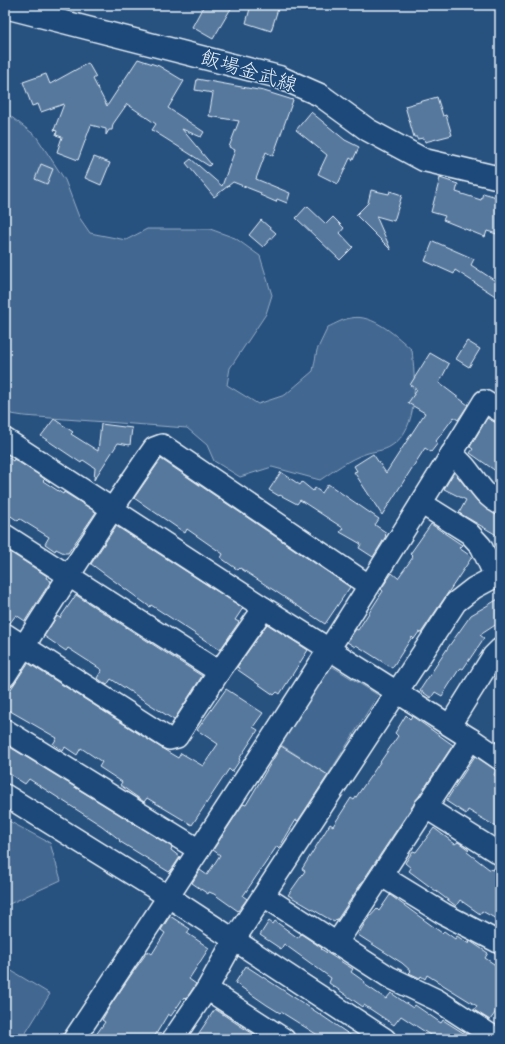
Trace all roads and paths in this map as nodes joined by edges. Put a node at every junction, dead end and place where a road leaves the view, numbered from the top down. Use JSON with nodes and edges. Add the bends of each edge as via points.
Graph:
{"nodes":[{"id":1,"x":5,"y":7,"type":"edge"},
{"id":2,"x":500,"y":178,"type":"edge"},
{"id":3,"x":500,"y":411,"type":"edge"},
{"id":4,"x":5,"y":440,"type":"edge"},
{"id":5,"x":452,"y":454,"type":"junction"},
{"id":6,"x":421,"y":503,"type":"junction"},
{"id":7,"x":500,"y":504,"type":"edge"},
{"id":8,"x":112,"y":508,"type":"junction"},
{"id":9,"x":5,"y":535,"type":"edge"},
{"id":10,"x":498,"y":575,"type":"edge"},
{"id":11,"x":70,"y":577,"type":"junction"},
{"id":12,"x":368,"y":585,"type":"junction"},
{"id":13,"x":264,"y":608,"type":"junction"},
{"id":14,"x":5,"y":634,"type":"edge"},
{"id":15,"x":24,"y":646,"type":"junction"},
{"id":16,"x":329,"y":648,"type":"junction"},
{"id":17,"x":500,"y":649,"type":"edge"},
{"id":18,"x":219,"y":672,"type":"junction"},
{"id":19,"x":5,"y":676,"type":"edge"},
{"id":20,"x":398,"y":692,"type":"junction"},
{"id":21,"x":450,"y":725,"type":"junction"},
{"id":22,"x":5,"y":730,"type":"edge"},
{"id":23,"x":471,"y":738,"type":"junction"},
{"id":24,"x":500,"y":759,"type":"edge"},
{"id":25,"x":5,"y":795,"type":"edge"},
{"id":26,"x":425,"y":807,"type":"junction"},
{"id":27,"x":199,"y":850,"type":"junction"},
{"id":28,"x":500,"y":854,"type":"edge"},
{"id":29,"x":382,"y":876,"type":"junction"},
{"id":30,"x":264,"y":896,"type":"junction"},
{"id":31,"x":169,"y":897,"type":"junction"},
{"id":32,"x":234,"y":940,"type":"junction"},
{"id":33,"x":500,"y":943,"type":"edge"},
{"id":34,"x":336,"y":944,"type":"junction"},
{"id":35,"x":207,"y":989,"type":"junction"},
{"id":36,"x":488,"y":1037,"type":"edge"},
{"id":37,"x":282,"y":1038,"type":"edge"},
{"id":38,"x":74,"y":1039,"type":"edge"},
{"id":39,"x":173,"y":1039,"type":"edge"},
{"id":40,"x":385,"y":1039,"type":"edge"}],
"edges":[{"from":1,"to":2,"type":"main road","name":"飯場金武線","via":[[279,77],[320,95],[368,130],[424,160]]},
{"from":3,"to":5,"type":"street","via":[[484,400]]},
{"from":4,"to":8,"type":"street"},
{"from":5,"to":6,"type":"street"},
{"from":5,"to":7,"type":"street","via":[[461,460],[483,490]]},
{"from":6,"to":10,"type":"street","via":[[469,533],[481,546]]},
{"from":6,"to":12,"type":"street"},
{"from":8,"to":11,"type":"street"},
{"from":8,"to":12,"type":"street","via":[[154,448],[162,445]]},
{"from":8,"to":13,"type":"street"},
{"from":9,"to":11,"type":"street"},
{"from":10,"to":20,"type":"street","via":[[474,588],[456,602]]},
{"from":11,"to":15,"type":"street"},
{"from":11,"to":18,"type":"street"},
{"from":12,"to":16,"type":"street"},
{"from":13,"to":16,"type":"street"},
{"from":13,"to":18,"type":"street"},
{"from":14,"to":15,"type":"street"},
{"from":15,"to":18,"type":"street","via":[[169,739],[177,737]]},
{"from":15,"to":19,"type":"street"},
{"from":16,"to":20,"type":"street"},
{"from":16,"to":27,"type":"street"},
{"from":17,"to":21,"type":"street","via":[[493,656]]},
{"from":20,"to":21,"type":"street"},
{"from":20,"to":30,"type":"street"},
{"from":21,"to":23,"type":"street"},
{"from":22,"to":27,"type":"street"},
{"from":23,"to":24,"type":"street"},
{"from":23,"to":26,"type":"street"},
{"from":25,"to":31,"type":"street"},
{"from":26,"to":28,"type":"street"},
{"from":26,"to":29,"type":"street"},
{"from":27,"to":31,"type":"street"},
{"from":29,"to":33,"type":"street","via":[[444,914]]},
{"from":29,"to":34,"type":"street"},
{"from":30,"to":32,"type":"street"},
{"from":30,"to":34,"type":"street"},
{"from":31,"to":32,"type":"street"},
{"from":31,"to":38,"type":"street"},
{"from":32,"to":35,"type":"street"},
{"from":32,"to":40,"type":"street"},
{"from":34,"to":36,"type":"street","via":[[389,977],[437,1000]]},
{"from":35,"to":37,"type":"street"},
{"from":35,"to":39,"type":"street"}]}
